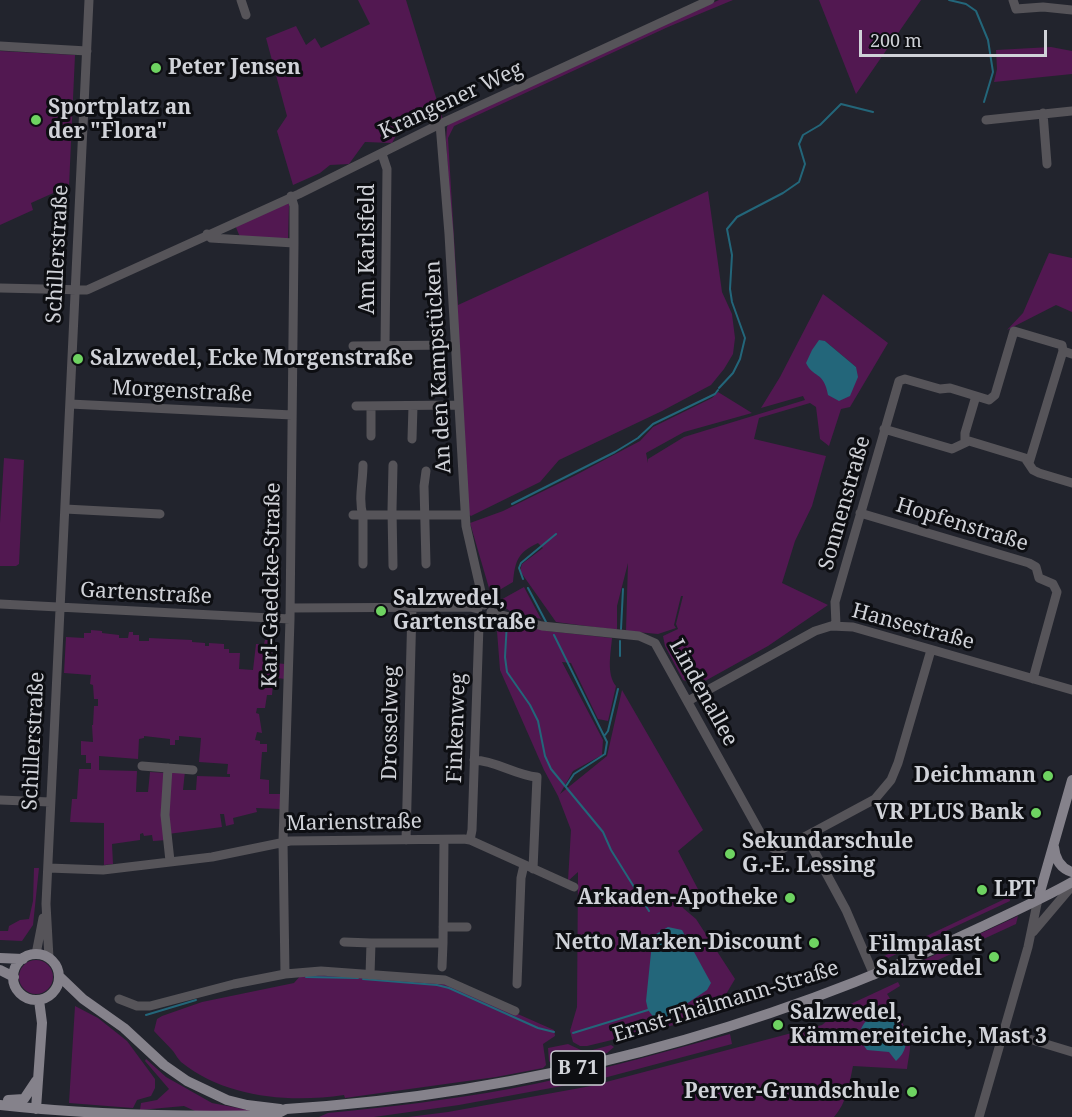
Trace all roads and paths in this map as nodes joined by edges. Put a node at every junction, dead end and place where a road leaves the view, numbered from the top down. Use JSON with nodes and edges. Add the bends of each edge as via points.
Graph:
{"nodes":[{"id":1,"x":89,"y":0,"type":"edge"},
{"id":2,"x":241,"y":0,"type":"edge"},
{"id":3,"x":710,"y":0,"type":"edge"},
{"id":4,"x":1013,"y":0,"type":"edge"},
{"id":5,"x":1072,"y":10,"type":"edge"},
{"id":6,"x":246,"y":15,"type":"dead end"},
{"id":7,"x":0,"y":46,"type":"edge"},
{"id":8,"x":87,"y":51,"type":"junction"},
{"id":9,"x":1072,"y":111,"type":"edge"},
{"id":10,"x":1043,"y":113,"type":"junction"},
{"id":11,"x":986,"y":120,"type":"dead end"},
{"id":12,"x":440,"y":124,"type":"junction"},
{"id":13,"x":382,"y":154,"type":"junction"},
{"id":14,"x":1047,"y":164,"type":"dead end"},
{"id":15,"x":291,"y":196,"type":"junction"},
{"id":16,"x":207,"y":234,"type":"junction"},
{"id":17,"x":294,"y":243,"type":"junction"},
{"id":18,"x":0,"y":288,"type":"edge"},
{"id":19,"x":75,"y":291,"type":"junction"},
{"id":20,"x":455,"y":345,"type":"junction"},
{"id":21,"x":352,"y":346,"type":"dead end"},
{"id":22,"x":385,"y":346,"type":"junction"},
{"id":23,"x":1067,"y":352,"type":"edge"},
{"id":24,"x":976,"y":396,"type":"junction"},
{"id":25,"x":70,"y":404,"type":"junction"},
{"id":26,"x":459,"y":405,"type":"junction"},
{"id":27,"x":356,"y":406,"type":"dead end"},
{"id":28,"x":371,"y":406,"type":"junction"},
{"id":29,"x":413,"y":406,"type":"junction"},
{"id":30,"x":292,"y":415,"type":"junction"},
{"id":31,"x":885,"y":429,"type":"junction"},
{"id":32,"x":371,"y":436,"type":"dead end"},
{"id":33,"x":412,"y":439,"type":"dead end"},
{"id":34,"x":964,"y":442,"type":"junction"},
{"id":35,"x":1029,"y":463,"type":"junction"},
{"id":36,"x":363,"y":465,"type":"dead end"},
{"id":37,"x":393,"y":465,"type":"dead end"},
{"id":38,"x":426,"y":471,"type":"dead end"},
{"id":39,"x":1072,"y":483,"type":"edge"},
{"id":40,"x":65,"y":509,"type":"junction"},
{"id":41,"x":860,"y":513,"type":"junction"},
{"id":42,"x":160,"y":514,"type":"dead end"},
{"id":43,"x":352,"y":515,"type":"dead end"},
{"id":44,"x":425,"y":515,"type":"junction"},
{"id":45,"x":465,"y":515,"type":"junction"},
{"id":46,"x":363,"y":516,"type":"junction"},
{"id":47,"x":392,"y":516,"type":"junction"},
{"id":48,"x":363,"y":564,"type":"dead end"},
{"id":49,"x":426,"y":564,"type":"dead end"},
{"id":50,"x":393,"y":566,"type":"dead end"},
{"id":51,"x":0,"y":604,"type":"edge"},
{"id":52,"x":60,"y":607,"type":"junction"},
{"id":53,"x":412,"y":607,"type":"junction"},
{"id":54,"x":291,"y":608,"type":"junction"},
{"id":55,"x":484,"y":611,"type":"junction"},
{"id":56,"x":290,"y":619,"type":"junction"},
{"id":57,"x":836,"y":626,"type":"junction"},
{"id":58,"x":931,"y":650,"type":"junction"},
{"id":59,"x":1033,"y":679,"type":"junction"},
{"id":60,"x":1072,"y":690,"type":"edge"},
{"id":61,"x":688,"y":701,"type":"junction"},
{"id":62,"x":474,"y":760,"type":"junction"},
{"id":63,"x":142,"y":766,"type":"dead end"},
{"id":64,"x":168,"y":768,"type":"junction"},
{"id":65,"x":193,"y":770,"type":"dead end"},
{"id":66,"x":1072,"y":780,"type":"edge"},
{"id":67,"x":0,"y":800,"type":"edge"},
{"id":68,"x":50,"y":802,"type":"junction"},
{"id":69,"x":806,"y":836,"type":"junction"},
{"id":70,"x":406,"y":840,"type":"junction"},
{"id":71,"x":444,"y":840,"type":"junction"},
{"id":72,"x":470,"y":840,"type":"junction"},
{"id":73,"x":283,"y":842,"type":"junction"},
{"id":74,"x":1053,"y":844,"type":"junction"},
{"id":75,"x":170,"y":861,"type":"junction"},
{"id":76,"x":528,"y":867,"type":"junction"},
{"id":77,"x":48,"y":868,"type":"junction"},
{"id":78,"x":1072,"y":872,"type":"edge"},
{"id":79,"x":1072,"y":884,"type":"edge"},
{"id":80,"x":574,"y":887,"type":"dead end"},
{"id":81,"x":1038,"y":899,"type":"junction"},
{"id":82,"x":46,"y":904,"type":"junction"},
{"id":83,"x":443,"y":927,"type":"junction"},
{"id":84,"x":467,"y":927,"type":"dead end"},
{"id":85,"x":1031,"y":934,"type":"junction"},
{"id":86,"x":344,"y":942,"type":"dead end"},
{"id":87,"x":371,"y":943,"type":"junction"},
{"id":88,"x":443,"y":943,"type":"junction"},
{"id":89,"x":36,"y":954,"type":"junction"},
{"id":90,"x":0,"y":958,"type":"edge"},
{"id":91,"x":49,"y":958,"type":"junction"},
{"id":92,"x":23,"y":959,"type":"junction"},
{"id":93,"x":442,"y":967,"type":"dead end"},
{"id":94,"x":0,"y":970,"type":"edge"},
{"id":95,"x":285,"y":974,"type":"junction"},
{"id":96,"x":370,"y":975,"type":"junction"},
{"id":97,"x":874,"y":975,"type":"junction"},
{"id":98,"x":59,"y":976,"type":"junction"},
{"id":99,"x":14,"y":977,"type":"junction"},
{"id":100,"x":516,"y":984,"type":"dead end"},
{"id":101,"x":51,"y":994,"type":"junction"},
{"id":102,"x":83,"y":999,"type":"junction"},
{"id":103,"x":119,"y":999,"type":"dead end"},
{"id":104,"x":39,"y":1000,"type":"junction"},
{"id":105,"x":515,"y":1011,"type":"dead end"},
{"id":106,"x":1003,"y":1031,"type":"junction"},
{"id":107,"x":1072,"y":1052,"type":"edge"},
{"id":108,"x":39,"y":1079,"type":"junction"},
{"id":109,"x":0,"y":1100,"type":"edge"},
{"id":110,"x":0,"y":1105,"type":"edge"},
{"id":111,"x":286,"y":1109,"type":"junction"},
{"id":112,"x":36,"y":1113,"type":"edge"},
{"id":113,"x":152,"y":1114,"type":"junction"},
{"id":114,"x":979,"y":1115,"type":"edge"},
{"id":115,"x":178,"y":1117,"type":"edge"},
{"id":116,"x":197,"y":1117,"type":"edge"},
{"id":117,"x":221,"y":1117,"type":"edge"},
{"id":118,"x":991,"y":1117,"type":"edge"}],
"edges":[{"from":1,"to":8,"type":"street","name":"Schillerstraße"},
{"from":2,"to":6,"type":"street"},
{"from":3,"to":12,"type":"street","name":"Krangener Weg"},
{"from":4,"to":5,"type":"street","via":[[1016,9]]},
{"from":7,"to":8,"type":"street"},
{"from":8,"to":19,"type":"street","name":"Schillerstraße"},
{"from":9,"to":10,"type":"street"},
{"from":10,"to":11,"type":"street"},
{"from":10,"to":14,"type":"street"},
{"from":12,"to":13,"type":"street","name":"Krangener Weg"},
{"from":12,"to":20,"type":"street","name":"An den Kampstücken"},
{"from":13,"to":15,"type":"street","name":"Krangener Weg"},
{"from":13,"to":22,"type":"street","name":"Am Karlsfeld","via":[[387,169]]},
{"from":15,"to":16,"type":"street","name":"Krangener Weg"},
{"from":15,"to":17,"type":"street","name":"Karl-Gaedcke-Straße"},
{"from":16,"to":17,"type":"street","via":[[211,238]]},
{"from":16,"to":19,"type":"street","name":"Krangener Weg","via":[[87,290]]},
{"from":17,"to":30,"type":"street","name":"Karl-Gaedcke-Straße"},
{"from":18,"to":19,"type":"street","name":"Krangener Weg"},
{"from":19,"to":25,"type":"street","name":"Schillerstraße"},
{"from":20,"to":22,"type":"street"},
{"from":20,"to":26,"type":"street","name":"An den Kampstücken"},
{"from":21,"to":22,"type":"street"},
{"from":23,"to":24,"type":"street","via":[[1062,345],[1014,331],[991,399]]},
{"from":23,"to":35,"type":"street"},
{"from":24,"to":31,"type":"street","name":"Sonnenstraße","via":[[905,379],[899,381]]},
{"from":24,"to":34,"type":"street"},
{"from":25,"to":30,"type":"street","name":"Morgenstraße"},
{"from":25,"to":40,"type":"street","name":"Schillerstraße"},
{"from":26,"to":29,"type":"street"},
{"from":26,"to":45,"type":"street","name":"An den Kampstücken"},
{"from":27,"to":28,"type":"street"},
{"from":28,"to":29,"type":"street"},
{"from":28,"to":32,"type":"street"},
{"from":29,"to":33,"type":"street"},
{"from":30,"to":54,"type":"street","name":"Karl-Gaedcke-Straße"},
{"from":31,"to":34,"type":"street","via":[[952,448]]},
{"from":31,"to":41,"type":"street","name":"Sonnenstraße"},
{"from":34,"to":35,"type":"street","via":[[1025,458]]},
{"from":35,"to":39,"type":"street","via":[[1039,473]]},
{"from":36,"to":46,"type":"street"},
{"from":37,"to":47,"type":"street"},
{"from":38,"to":44,"type":"street"},
{"from":40,"to":42,"type":"street"},
{"from":40,"to":52,"type":"street","name":"Schillerstraße"},
{"from":41,"to":57,"type":"street","name":"Sonnenstraße","via":[[835,602]]},
{"from":41,"to":59,"type":"street","name":"Hopfenstraße","via":[[1036,567],[1039,578],[1053,584],[1057,592]]},
{"from":43,"to":46,"type":"street"},
{"from":44,"to":45,"type":"street"},
{"from":44,"to":47,"type":"street"},
{"from":44,"to":49,"type":"street"},
{"from":45,"to":55,"type":"street","name":"An den Kampstücken"},
{"from":46,"to":47,"type":"street"},
{"from":46,"to":48,"type":"street"},
{"from":47,"to":50,"type":"street"},
{"from":51,"to":52,"type":"street","name":"Gartenstraße"},
{"from":52,"to":56,"type":"street","name":"Gartenstraße"},
{"from":52,"to":68,"type":"street","name":"Schillerstraße"},
{"from":53,"to":54,"type":"street"},
{"from":53,"to":55,"type":"street","via":[[470,607]]},
{"from":53,"to":70,"type":"street","name":"Drosselweg"},
{"from":54,"to":56,"type":"street","name":"Karl-Gaedcke-Straße"},
{"from":55,"to":61,"type":"street","name":"Lindenallee","via":[[542,626],[649,639],[660,649]]},
{"from":55,"to":62,"type":"street","name":"Finkenweg","via":[[479,625]]},
{"from":56,"to":73,"type":"street","name":"Karl-Gaedcke-Straße"},
{"from":57,"to":58,"type":"street","name":"Hansestraße","via":[[853,627]]},
{"from":57,"to":61,"type":"street","name":"Hansestraße","via":[[815,631]]},
{"from":58,"to":59,"type":"street","name":"Hansestraße"},
{"from":58,"to":69,"type":"street","via":[[891,780],[875,799]]},
{"from":59,"to":60,"type":"street","name":"Hansestraße"},
{"from":61,"to":69,"type":"street","name":"Lindenallee","via":[[767,845],[782,849]]},
{"from":62,"to":72,"type":"street","name":"Finkenweg"},
{"from":62,"to":76,"type":"street","via":[[537,777]]},
{"from":63,"to":64,"type":"street"},
{"from":64,"to":65,"type":"street"},
{"from":64,"to":75,"type":"street","via":[[165,815]]},
{"from":66,"to":74,"type":"main road"},
{"from":67,"to":68,"type":"street"},
{"from":68,"to":77,"type":"street","name":"Schillerstraße"},
{"from":69,"to":97,"type":"street","via":[[846,910]]},
{"from":70,"to":71,"type":"street","name":"Marienstraße"},
{"from":70,"to":73,"type":"street","name":"Marienstraße"},
{"from":71,"to":72,"type":"street","name":"Marienstraße"},
{"from":71,"to":83,"type":"street"},
{"from":72,"to":76,"type":"street","name":"Marienstraße"},
{"from":73,"to":75,"type":"street","name":"Marienstraße","via":[[213,857]]},
{"from":73,"to":95,"type":"street","name":"Karl-Gaedcke-Straße"},
{"from":74,"to":78,"type":"main road","via":[[1059,864]]},
{"from":74,"to":81,"type":"main road"},
{"from":75,"to":77,"type":"street","name":"Marienstraße","via":[[103,870]]},
{"from":76,"to":80,"type":"street","name":"Marienstraße"},
{"from":76,"to":100,"type":"street","via":[[521,878]]},
{"from":77,"to":82,"type":"street","name":"Schillerstraße"},
{"from":79,"to":81,"type":"main road","number":"B 71"},
{"from":79,"to":85,"type":"street"},
{"from":81,"to":85,"type":"street"},
{"from":81,"to":97,"type":"main road","name":"Ernst-Thälmann-Straße","number":"B 71"},
{"from":82,"to":89,"type":"street","name":"Schillerstraße"},
{"from":82,"to":91,"type":"street","name":"Schillerstraße"},
{"from":83,"to":84,"type":"street"},
{"from":83,"to":88,"type":"street"},
{"from":85,"to":106,"type":"street"},
{"from":86,"to":87,"type":"street"},
{"from":87,"to":88,"type":"street"},
{"from":87,"to":96,"type":"street"},
{"from":88,"to":93,"type":"street"},
{"from":89,"to":91,"type":"main road"},
{"from":89,"to":92,"type":"main road"},
{"from":90,"to":92,"type":"main road"},
{"from":91,"to":98,"type":"main road","number":"B 71","via":[[57,966]]},
{"from":92,"to":99,"type":"main road"},
{"from":94,"to":99,"type":"main road"},
{"from":95,"to":96,"type":"street","via":[[321,970]]},
{"from":95,"to":103,"type":"street","via":[[150,1006]]},
{"from":96,"to":105,"type":"street","via":[[446,980]]},
{"from":97,"to":111,"type":"main road","name":"Ernst-Thälmann-Straße","number":"B 71","via":[[797,1004],[579,1067],[452,1092]]},
{"from":98,"to":101,"type":"main road"},
{"from":98,"to":102,"type":"main road","number":"B 71"},
{"from":99,"to":104,"type":"main road","via":[[22,995]]},
{"from":101,"to":102,"type":"main road","number":"B 71"},
{"from":101,"to":104,"type":"main road"},
{"from":102,"to":111,"type":"main road","number":"B 71","via":[[195,1086],[237,1103]]},
{"from":104,"to":108,"type":"main road"},
{"from":106,"to":107,"type":"street"},
{"from":106,"to":114,"type":"street"},
{"from":108,"to":109,"type":"main road","via":[[24,1099]]},
{"from":108,"to":112,"type":"main road"},
{"from":110,"to":112,"type":"main road","name":"Ernst-Thälmann-Straße"},
{"from":111,"to":117,"type":"main road","name":"Ernst-Thälmann-Straße","via":[[275,1115]]},
{"from":112,"to":113,"type":"main road","name":"Ernst-Thälmann-Straße"},
{"from":113,"to":115,"type":"main road","name":"Ernst-Thälmann-Straße"},
{"from":113,"to":116,"type":"main road","name":"Ernst-Thälmann-Straße","via":[[185,1108]]},
{"from":114,"to":118,"type":"street"},
{"from":115,"to":116,"type":"main road","name":"Ernst-Thälmann-Straße"},
{"from":116,"to":117,"type":"main road","name":"Ernst-Thälmann-Straße"}]}
